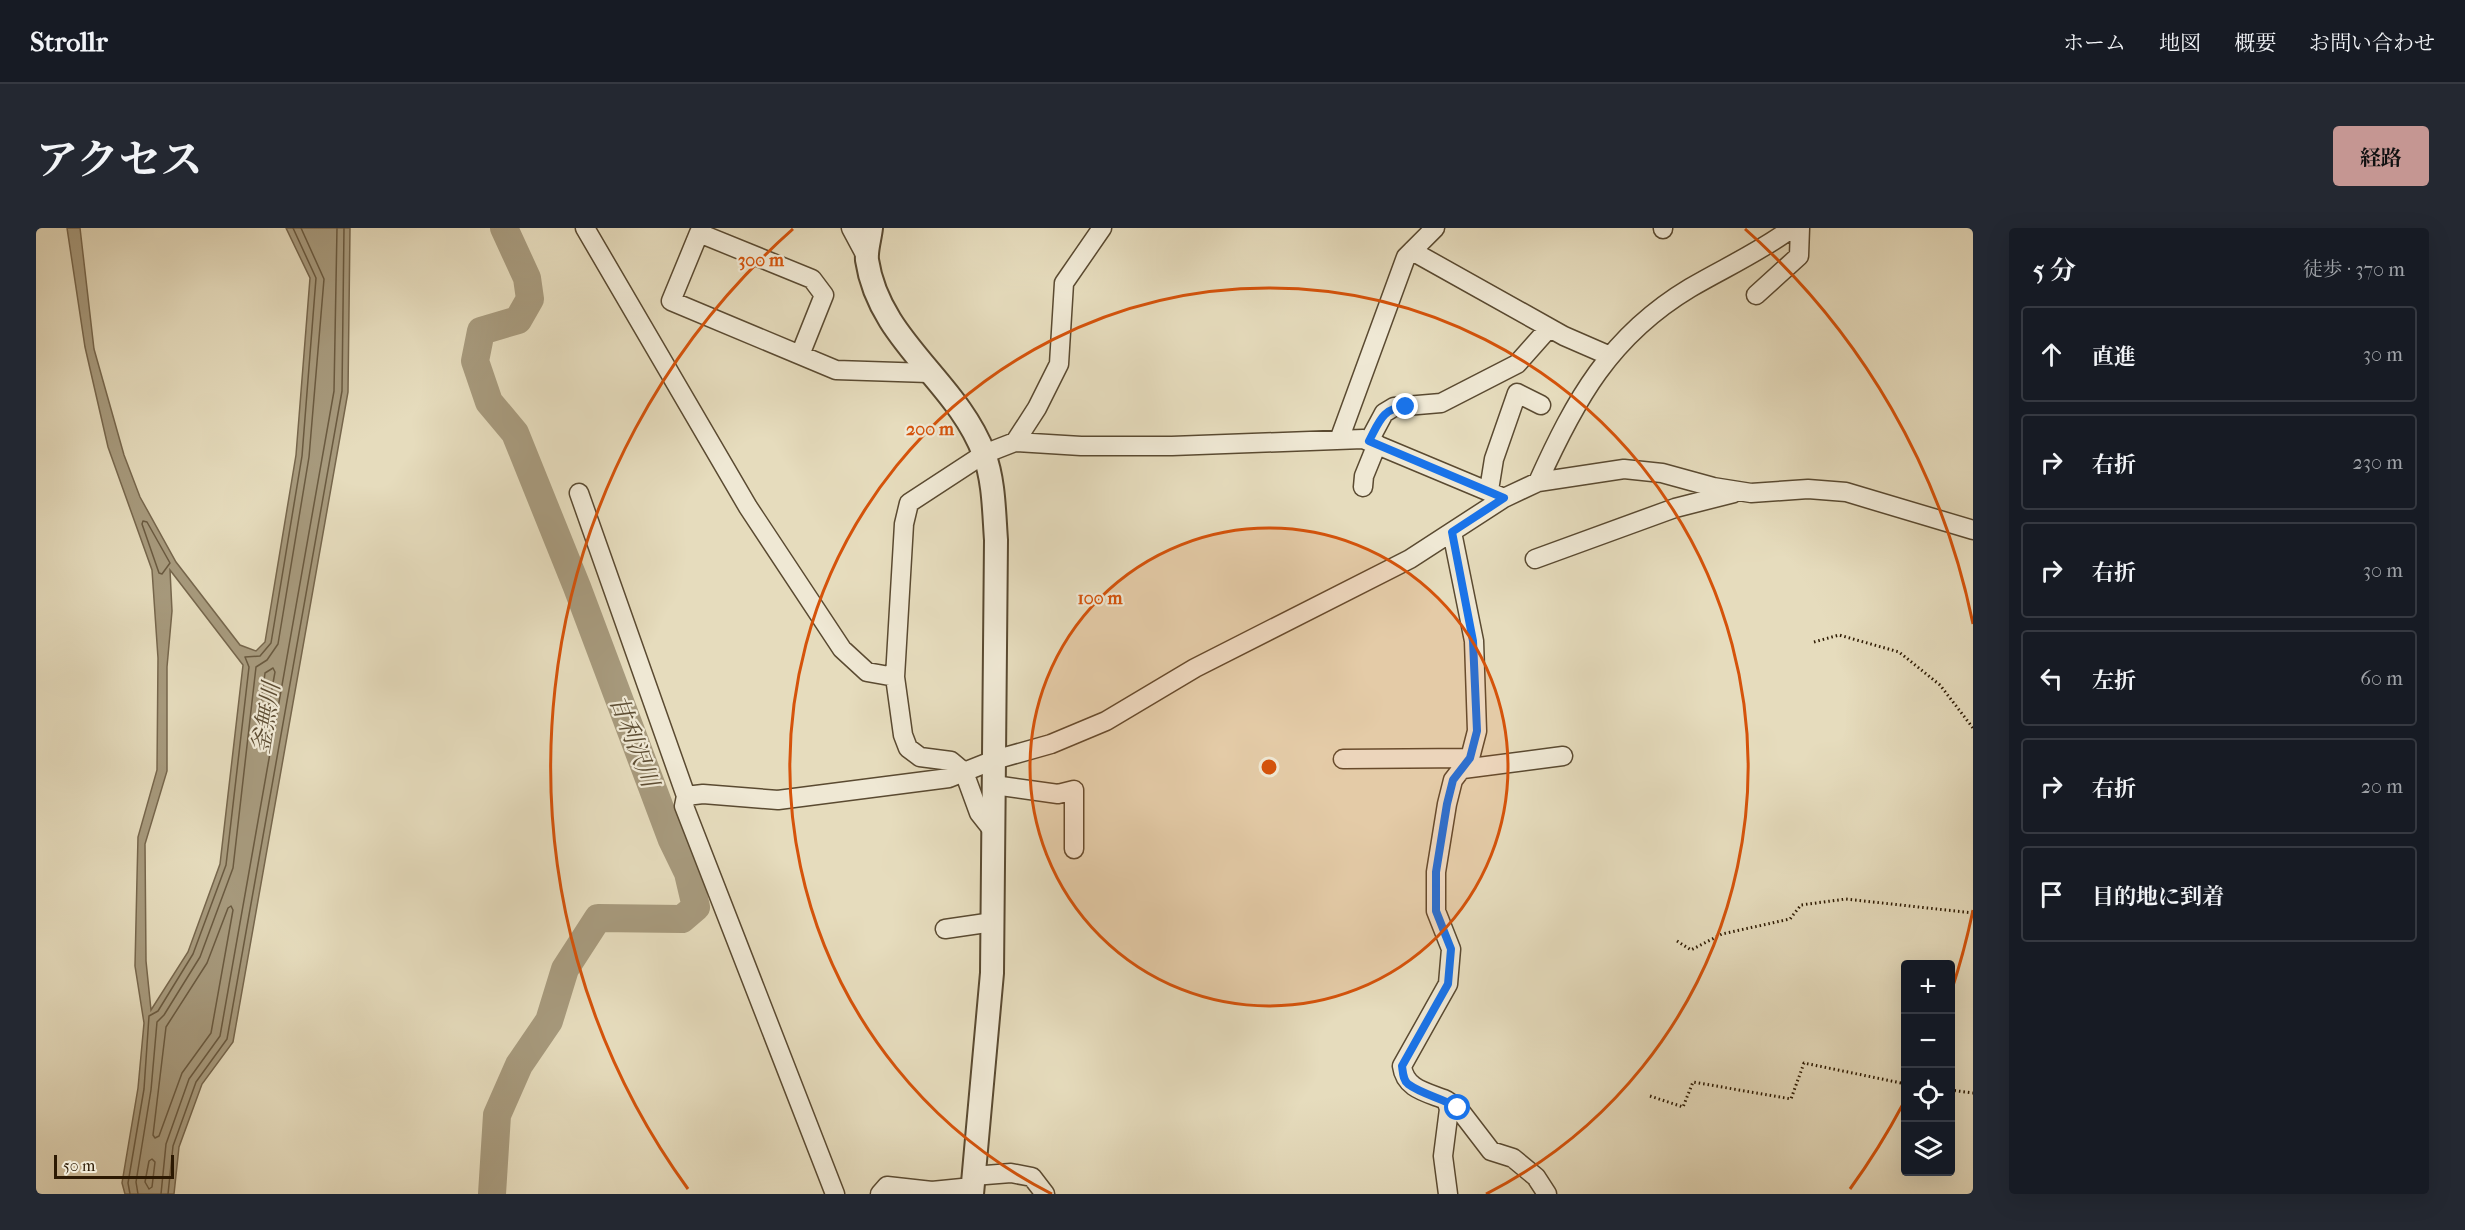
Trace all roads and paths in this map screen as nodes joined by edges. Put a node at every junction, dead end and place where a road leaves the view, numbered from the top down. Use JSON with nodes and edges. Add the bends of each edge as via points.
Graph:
{"nodes":[{"id":1,"x":585,"y":228,"type":"edge"},
{"id":2,"x":851,"y":228,"type":"edge"},
{"id":3,"x":871,"y":228,"type":"edge"},
{"id":4,"x":1102,"y":228,"type":"edge"},
{"id":5,"x":1434,"y":228,"type":"edge"},
{"id":6,"x":1792,"y":228,"type":"edge"},
{"id":7,"x":1800,"y":228,"type":"edge"},
{"id":8,"x":1412,"y":251,"type":"junction"},
{"id":9,"x":867,"y":258,"type":"junction"},
{"id":10,"x":1756,"y":295,"type":"dead end"},
{"id":11,"x":1549,"y":328,"type":"junction"},
{"id":12,"x":800,"y":355,"type":"junction"},
{"id":13,"x":1610,"y":356,"type":"junction"},
{"id":14,"x":929,"y":373,"type":"junction"},
{"id":15,"x":1541,"y":405,"type":"dead end"},
{"id":16,"x":1339,"y":440,"type":"junction"},
{"id":17,"x":1015,"y":442,"type":"junction"},
{"id":18,"x":1373,"y":443,"type":"junction"},
{"id":19,"x":984,"y":454,"type":"junction"},
{"id":20,"x":1538,"y":482,"type":"junction"},
{"id":21,"x":1363,"y":487,"type":"dead end"},
{"id":22,"x":1741,"y":492,"type":"junction"},
{"id":23,"x":579,"y":493,"type":"dead end"},
{"id":24,"x":1496,"y":494,"type":"junction"},
{"id":25,"x":1973,"y":530,"type":"edge"},
{"id":26,"x":1452,"y":532,"type":"junction"},
{"id":27,"x":1535,"y":559,"type":"dead end"},
{"id":28,"x":1814,"y":642,"type":"dead end"},
{"id":29,"x":895,"y":677,"type":"junction"},
{"id":30,"x":1973,"y":728,"type":"edge"},
{"id":31,"x":1563,"y":756,"type":"dead end"},
{"id":32,"x":1343,"y":759,"type":"dead end"},
{"id":33,"x":994,"y":760,"type":"junction"},
{"id":34,"x":1466,"y":764,"type":"junction"},
{"id":35,"x":964,"y":772,"type":"junction"},
{"id":36,"x":994,"y":785,"type":"junction"},
{"id":37,"x":686,"y":796,"type":"junction"},
{"id":38,"x":994,"y":832,"type":"junction"},
{"id":39,"x":1074,"y":849,"type":"dead end"},
{"id":40,"x":1973,"y":913,"type":"edge"},
{"id":41,"x":993,"y":922,"type":"junction"},
{"id":42,"x":945,"y":929,"type":"dead end"},
{"id":43,"x":1677,"y":941,"type":"dead end"},
{"id":44,"x":1901,"y":1083,"type":"edge"},
{"id":45,"x":1955,"y":1091,"type":"edge"},
{"id":46,"x":1973,"y":1093,"type":"edge"},
{"id":47,"x":1650,"y":1096,"type":"dead end"},
{"id":48,"x":1446,"y":1100,"type":"junction"},
{"id":49,"x":972,"y":1186,"type":"edge"},
{"id":50,"x":835,"y":1194,"type":"edge"},
{"id":51,"x":880,"y":1194,"type":"edge"},
{"id":52,"x":1045,"y":1194,"type":"edge"},
{"id":53,"x":1448,"y":1194,"type":"edge"},
{"id":54,"x":1547,"y":1194,"type":"edge"}],
"edges":[{"from":1,"to":29,"type":"street","via":[[731,478],[842,649],[867,672]]},
{"from":2,"to":9,"type":"street"},
{"from":3,"to":9,"type":"street"},
{"from":4,"to":17,"type":"street","via":[[1064,283],[1059,363]]},
{"from":5,"to":8,"type":"street"},
{"from":6,"to":13,"type":"street","via":[[1638,323]]},
{"from":7,"to":10,"type":"street","via":[[1799,256]]},
{"from":8,"to":11,"type":"street"},
{"from":8,"to":16,"type":"street"},
{"from":9,"to":14,"type":"street","via":[[885,314]]},
{"from":11,"to":13,"type":"street"},
{"from":11,"to":18,"type":"street","via":[[1517,364],[1441,403],[1394,407],[1384,413]]},
{"from":12,"to":12,"type":"street","via":[[671,301],[699,233],[812,279],[824,295]]},
{"from":12,"to":14,"type":"street","via":[[836,370]]},
{"from":13,"to":20,"type":"street","via":[[1594,374],[1562,429]]},
{"from":14,"to":19,"type":"street","via":[[962,414]]},
{"from":15,"to":24,"type":"street","via":[[1517,393],[1494,459]]},
{"from":16,"to":17,"type":"street","via":[[1161,446]]},
{"from":16,"to":18,"type":"street","via":[[1363,439]]},
{"from":17,"to":19,"type":"street"},
{"from":18,"to":21,"type":"street"},
{"from":18,"to":24,"type":"street"},
{"from":19,"to":29,"type":"street","via":[[909,503],[904,524]]},
{"from":19,"to":33,"type":"street","via":[[996,540]]},
{"from":20,"to":22,"type":"street","via":[[1624,469],[1662,473]]},
{"from":20,"to":24,"type":"street"},
{"from":22,"to":25,"type":"street","via":[[1846,492]]},
{"from":22,"to":27,"type":"street","via":[[1675,508]]},
{"from":23,"to":37,"type":"street"},
{"from":24,"to":26,"type":"street"},
{"from":26,"to":33,"type":"street","via":[[1410,559],[1195,668],[1106,721],[1052,744]]},
{"from":26,"to":34,"type":"street","via":[[1473,641],[1477,731]]},
{"from":28,"to":30,"type":"path","via":[[1839,635],[1899,652],[1940,686]]},
{"from":29,"to":35,"type":"street","via":[[908,748],[920,757],[951,761]]},
{"from":31,"to":34,"type":"street"},
{"from":32,"to":34,"type":"street"},
{"from":33,"to":35,"type":"street"},
{"from":33,"to":36,"type":"street"},
{"from":34,"to":48,"type":"street","via":[[1453,780],[1436,872],[1436,911],[1451,949],[1451,971],[1448,984],[1402,1066],[1408,1084]]},
{"from":35,"to":37,"type":"street","via":[[949,778],[778,800]]},
{"from":35,"to":38,"type":"street","via":[[979,813]]},
{"from":36,"to":38,"type":"street"},
{"from":36,"to":39,"type":"street","via":[[1058,794],[1074,790]]},
{"from":37,"to":50,"type":"street","via":[[684,806]]},
{"from":38,"to":41,"type":"street"},
{"from":40,"to":43,"type":"path","via":[[1846,899],[1801,904],[1790,919],[1722,934],[1690,950]]},
{"from":41,"to":42,"type":"street"},
{"from":41,"to":49,"type":"street","via":[[992,973]]},
{"from":44,"to":47,"type":"path","via":[[1804,1063],[1791,1099],[1693,1082],[1683,1107]]},
{"from":45,"to":46,"type":"path"},
{"from":48,"to":53,"type":"street","via":[[1449,1108],[1443,1156]]},
{"from":48,"to":54,"type":"street","via":[[1458,1108],[1491,1151],[1513,1158],[1536,1177]]},
{"from":49,"to":51,"type":"street","via":[[932,1191],[887,1186]]},
{"from":49,"to":52,"type":"street","via":[[1011,1173],[1032,1177]]}]}
